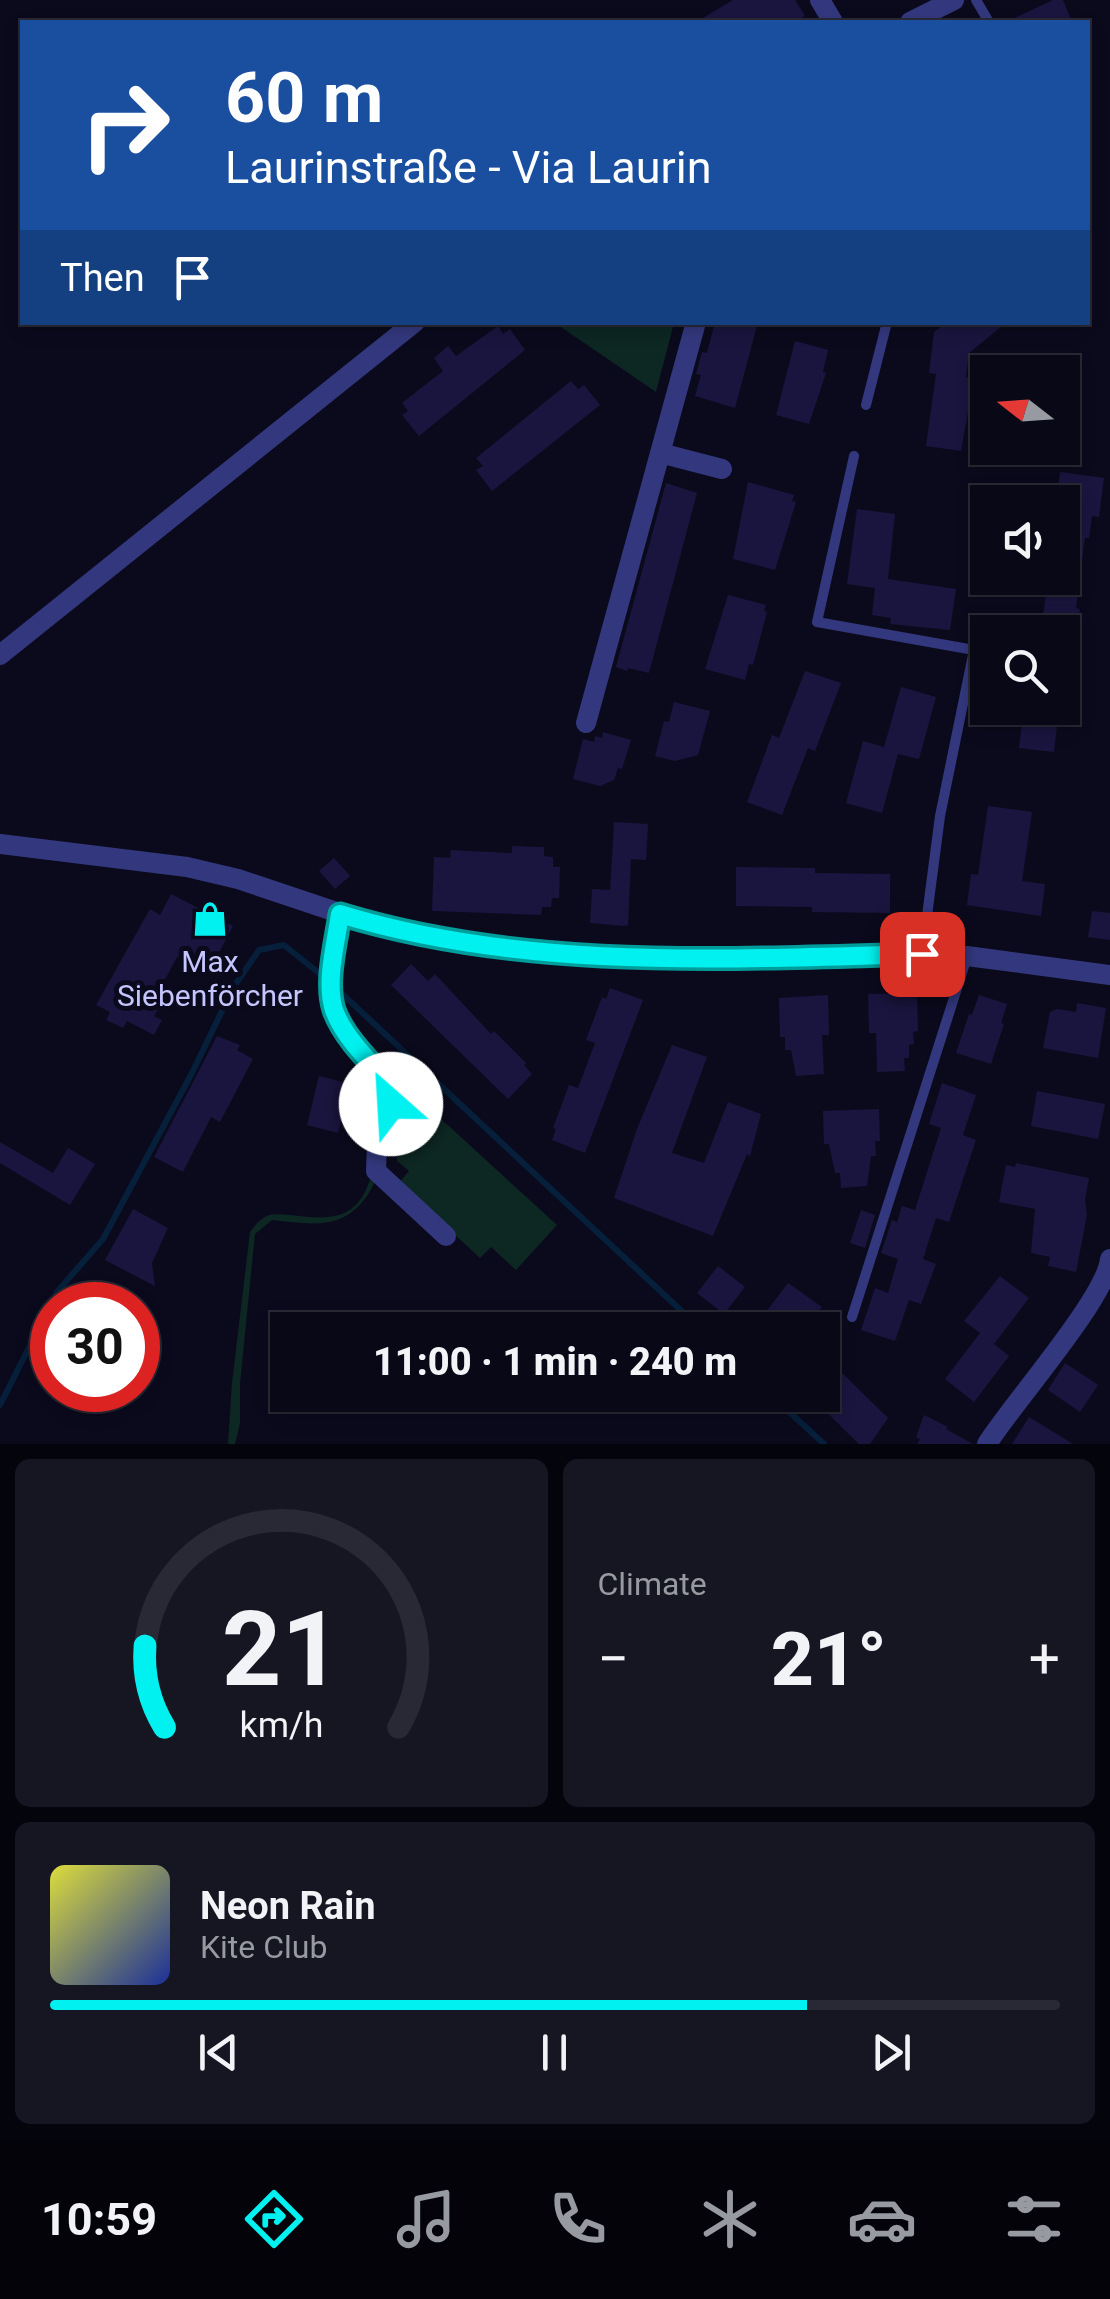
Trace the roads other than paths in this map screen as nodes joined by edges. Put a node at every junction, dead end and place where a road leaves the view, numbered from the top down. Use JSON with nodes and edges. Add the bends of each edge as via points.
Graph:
{"nodes":[{"id":1,"x":954,"y":0,"type":"edge"},
{"id":2,"x":914,"y":20,"type":"edge"},
{"id":3,"x":411,"y":325,"type":"edge"},
{"id":4,"x":695,"y":325,"type":"edge"},
{"id":5,"x":886,"y":325,"type":"edge"},
{"id":6,"x":866,"y":405,"type":"dead end"},
{"id":7,"x":660,"y":453,"type":"junction"},
{"id":8,"x":854,"y":456,"type":"dead end"},
{"id":9,"x":722,"y":469,"type":"dead end"},
{"id":10,"x":0,"y":655,"type":"edge"},
{"id":11,"x":586,"y":722,"type":"dead end"},
{"id":12,"x":0,"y":844,"type":"edge"},
{"id":13,"x":340,"y":914,"type":"junction"},
{"id":14,"x":922,"y":954,"type":"junction"},
{"id":15,"x":968,"y":956,"type":"junction"},
{"id":16,"x":1110,"y":975,"type":"edge"},
{"id":17,"x":446,"y":1236,"type":"dead end"},
{"id":18,"x":1110,"y":1259,"type":"edge"},
{"id":19,"x":852,"y":1317,"type":"dead end"},
{"id":20,"x":987,"y":1444,"type":"edge"}],
"edges":[{"from":1,"to":2,"type":"street"},
{"from":3,"to":10,"type":"street"},
{"from":4,"to":7,"type":"street"},
{"from":5,"to":6,"type":"lane"},
{"from":7,"to":9,"type":"street"},
{"from":7,"to":11,"type":"street"},
{"from":8,"to":14,"type":"lane","via":[[817,622],[974,650],[940,816]]},
{"from":12,"to":13,"type":"street","via":[[187,866]]},
{"from":13,"to":14,"type":"street","via":[[442,939],[608,956]]},
{"from":13,"to":17,"type":"street","via":[[335,1014],[392,1086],[376,1143],[376,1171]]},
{"from":14,"to":15,"type":"street"},
{"from":15,"to":16,"type":"street"},
{"from":15,"to":19,"type":"lane"},
{"from":18,"to":20,"type":"street","via":[[1098,1294]]}]}
